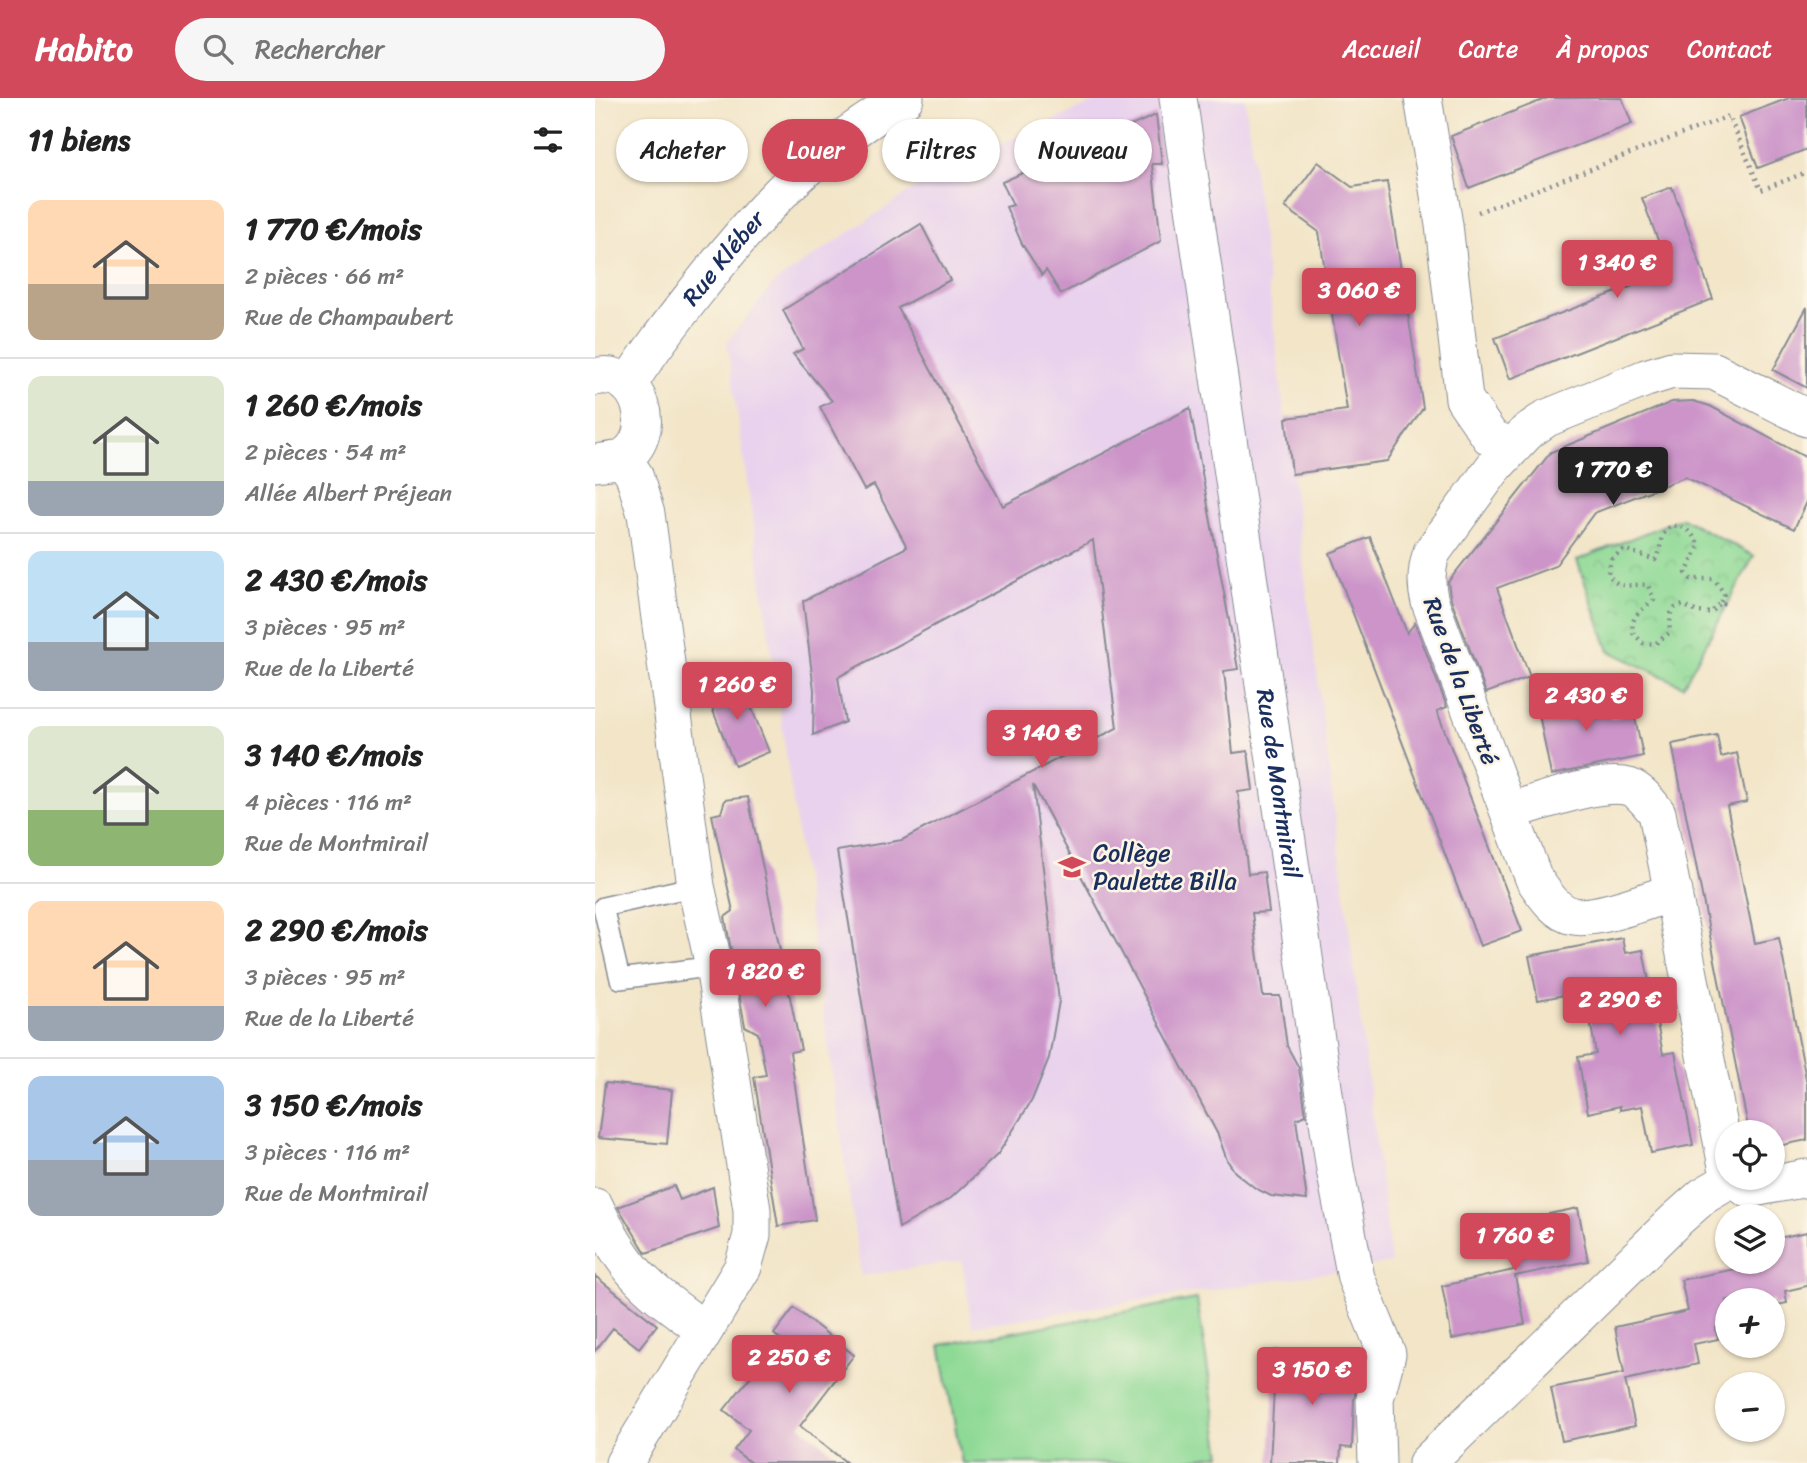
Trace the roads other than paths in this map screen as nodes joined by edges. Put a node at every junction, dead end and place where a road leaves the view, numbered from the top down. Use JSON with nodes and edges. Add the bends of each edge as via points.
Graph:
{"nodes":[{"id":1,"x":905,"y":98,"type":"edge"},
{"id":2,"x":1178,"y":98,"type":"edge"},
{"id":3,"x":1423,"y":98,"type":"edge"},
{"id":4,"x":611,"y":381,"type":"edge"},
{"id":5,"x":1807,"y":418,"type":"edge"},
{"id":6,"x":1511,"y":446,"type":"junction"},
{"id":7,"x":609,"y":460,"type":"edge"},
{"id":8,"x":1509,"y":811,"type":"junction"},
{"id":9,"x":696,"y":886,"type":"junction"},
{"id":10,"x":1674,"y":892,"type":"junction"},
{"id":11,"x":599,"y":904,"type":"edge"},
{"id":12,"x":714,"y":966,"type":"junction"},
{"id":13,"x":1718,"y":1120,"type":"edge"},
{"id":14,"x":1807,"y":1178,"type":"edge"},
{"id":15,"x":1785,"y":1182,"type":"edge"},
{"id":16,"x":1715,"y":1189,"type":"edge"},
{"id":17,"x":595,"y":1207,"type":"edge"},
{"id":18,"x":703,"y":1329,"type":"junction"},
{"id":19,"x":624,"y":1463,"type":"edge"},
{"id":20,"x":1377,"y":1463,"type":"edge"},
{"id":21,"x":1427,"y":1463,"type":"edge"}],
"edges":[{"from":1,"to":4,"type":"street","name":"Rue Kléber","via":[[831,146],[772,198],[649,350]]},
{"from":2,"to":20,"type":"street","name":"Rue de Montmirail","via":[[1335,1169],[1356,1278],[1387,1353],[1375,1399]]},
{"from":3,"to":6,"type":"street","via":[[1444,225],[1464,399],[1492,438]]},
{"from":4,"to":7,"type":"street","via":[[643,408],[643,417],[641,437]]},
{"from":5,"to":6,"type":"street","name":"Rue de la Liberté","via":[[1714,371],[1672,370],[1547,418]]},
{"from":6,"to":8,"type":"street","name":"Rue de la Liberté","via":[[1432,552],[1426,585]]},
{"from":7,"to":9,"type":"street","via":[[634,475],[646,514]]},
{"from":8,"to":10,"type":"street","name":"Rue de la Liberté","via":[[1534,879],[1546,897],[1573,916]]},
{"from":8,"to":10,"type":"street","via":[[1611,785],[1631,788],[1646,798],[1657,814]]},
{"from":9,"to":11,"type":"lane"},
{"from":9,"to":12,"type":"street"},
{"from":10,"to":13,"type":"street"},
{"from":11,"to":12,"type":"lane","via":[[620,979]]},
{"from":12,"to":18,"type":"street","via":[[752,1235],[743,1267]]},
{"from":14,"to":15,"type":"street"},
{"from":16,"to":21,"type":"street"},
{"from":17,"to":18,"type":"street","via":[[617,1253],[643,1285]]},
{"from":18,"to":19,"type":"street"}]}
